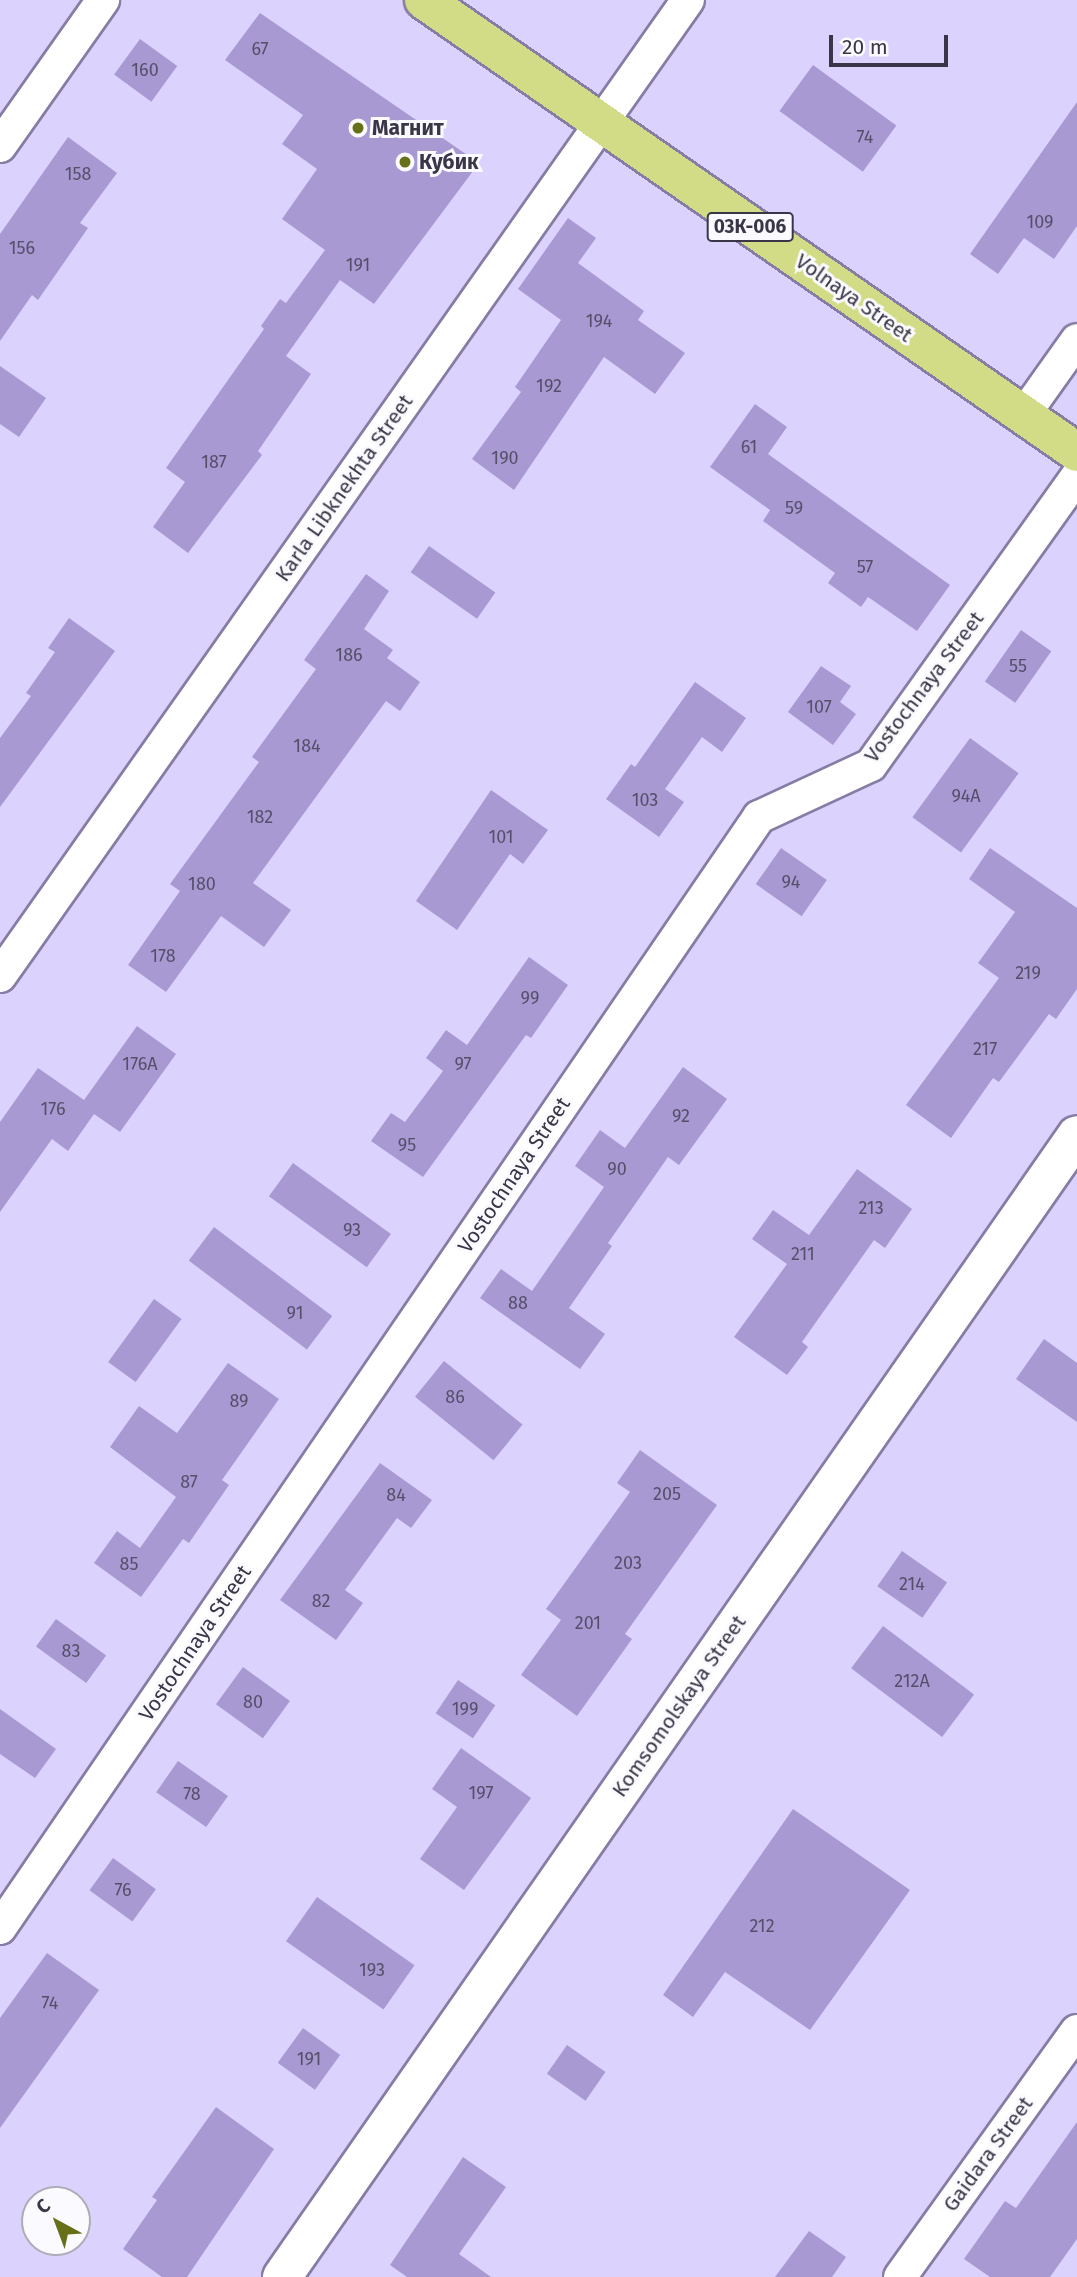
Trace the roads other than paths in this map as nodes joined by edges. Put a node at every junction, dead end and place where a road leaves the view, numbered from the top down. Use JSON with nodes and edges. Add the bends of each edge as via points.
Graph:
{"nodes":[{"id":1,"x":103,"y":0,"type":"edge"},
{"id":2,"x":424,"y":0,"type":"edge"},
{"id":3,"x":688,"y":0,"type":"edge"},
{"id":4,"x":601,"y":124,"type":"junction"},
{"id":5,"x":0,"y":146,"type":"edge"},
{"id":6,"x":1077,"y":340,"type":"edge"},
{"id":7,"x":1023,"y":416,"type":"junction"},
{"id":8,"x":1077,"y":452,"type":"edge"},
{"id":9,"x":1077,"y":476,"type":"edge"},
{"id":10,"x":0,"y":976,"type":"edge"},
{"id":11,"x":1077,"y":1135,"type":"edge"},
{"id":12,"x":0,"y":1928,"type":"edge"},
{"id":13,"x":1077,"y":2031,"type":"edge"},
{"id":14,"x":282,"y":2277,"type":"edge"},
{"id":15,"x":900,"y":2277,"type":"edge"}],
"edges":[{"from":1,"to":5,"type":"street"},
{"from":2,"to":4,"type":"main road","name":"Volnaya Street","number":"03К-006"},
{"from":3,"to":4,"type":"street","name":"Karla Libknekhta Street"},
{"from":4,"to":7,"type":"main road","name":"Volnaya Street","number":"03К-006"},
{"from":4,"to":10,"type":"street","name":"Karla Libknekhta Street"},
{"from":6,"to":7,"type":"street"},
{"from":7,"to":8,"type":"main road","name":"Volnaya Street","number":"03К-006"},
{"from":9,"to":12,"type":"street","name":"Vostochnaya Street","via":[[871,765],[759,817]]},
{"from":11,"to":14,"type":"street","name":"Komsomolskaya Street"},
{"from":13,"to":15,"type":"street","name":"Gaidara Street"}]}
